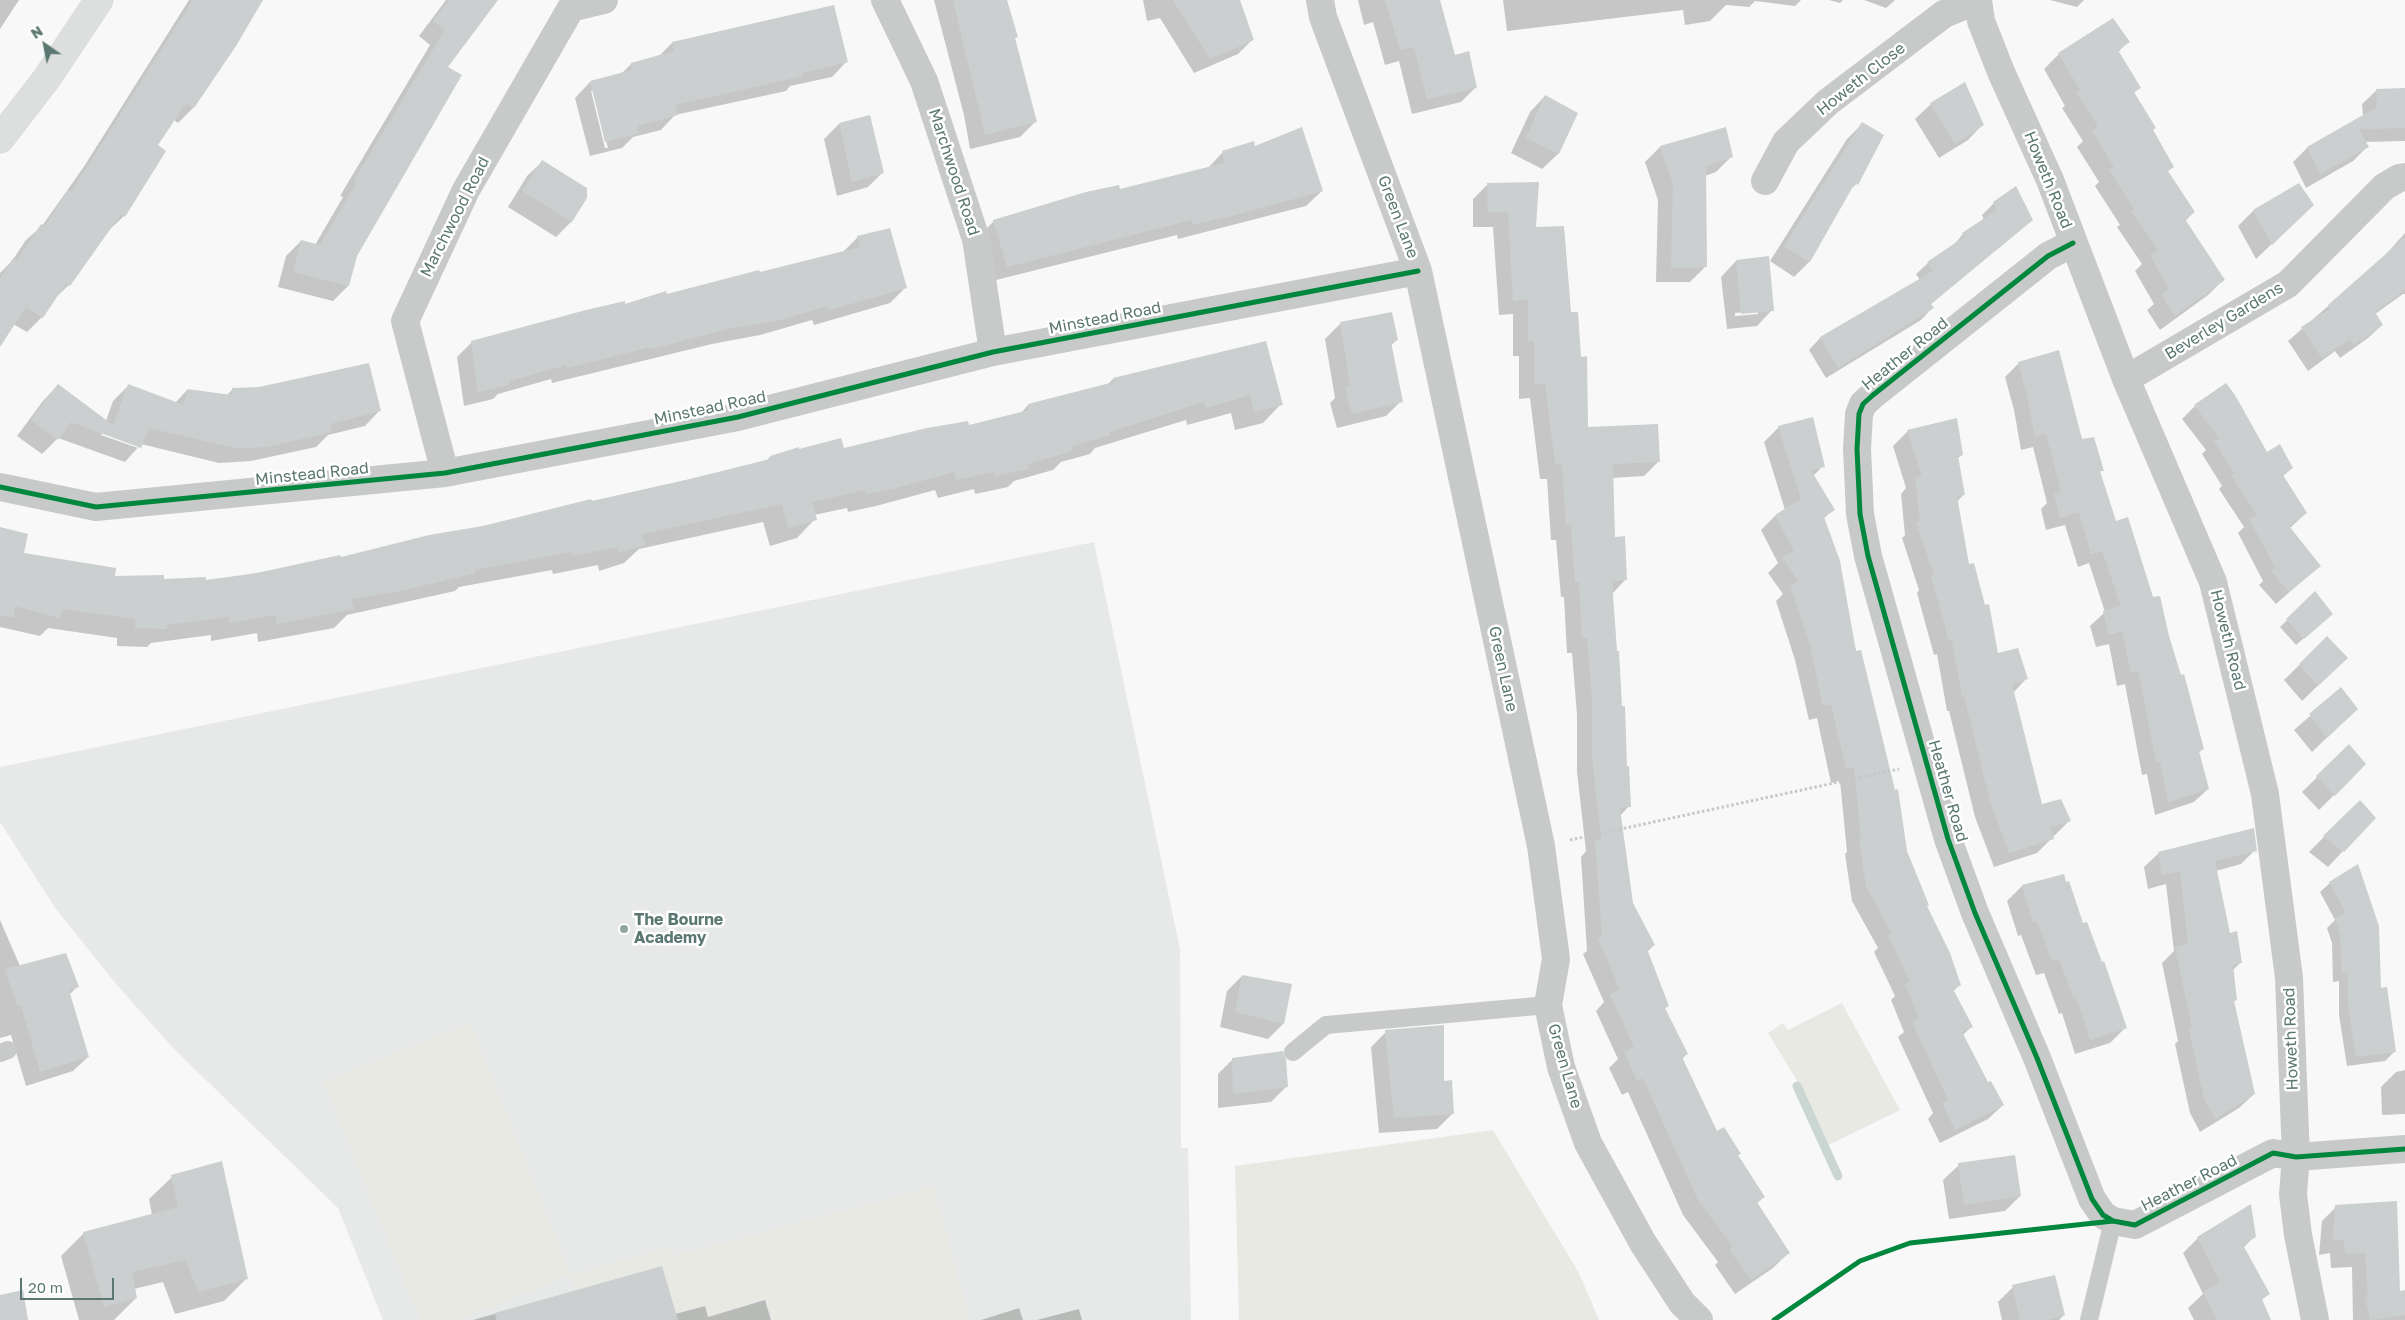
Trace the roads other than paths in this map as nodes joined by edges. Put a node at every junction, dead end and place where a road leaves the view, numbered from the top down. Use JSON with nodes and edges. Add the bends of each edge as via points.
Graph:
{"nodes":[{"id":1,"x":99,"y":0,"type":"edge"},
{"id":2,"x":604,"y":0,"type":"edge"},
{"id":3,"x":885,"y":0,"type":"edge"},
{"id":4,"x":1320,"y":0,"type":"edge"},
{"id":5,"x":1978,"y":0,"type":"edge"},
{"id":6,"x":0,"y":139,"type":"edge"},
{"id":7,"x":2405,"y":177,"type":"edge"},
{"id":8,"x":1765,"y":181,"type":"dead end"},
{"id":9,"x":2073,"y":243,"type":"junction"},
{"id":10,"x":1418,"y":271,"type":"junction"},
{"id":11,"x":993,"y":352,"type":"junction"},
{"id":12,"x":2126,"y":379,"type":"junction"},
{"id":13,"x":444,"y":473,"type":"junction"},
{"id":14,"x":0,"y":487,"type":"edge"},
{"id":15,"x":1548,"y":1005,"type":"junction"},
{"id":16,"x":1293,"y":1052,"type":"dead end"},
{"id":17,"x":2405,"y":1149,"type":"edge"},
{"id":18,"x":2296,"y":1157,"type":"junction"},
{"id":19,"x":2113,"y":1221,"type":"junction"},
{"id":20,"x":1699,"y":1320,"type":"edge"},
{"id":21,"x":2089,"y":1320,"type":"edge"},
{"id":22,"x":2315,"y":1320,"type":"edge"}],
"edges":[{"from":1,"to":6,"type":"street","via":[[48,78]]},
{"from":2,"to":13,"type":"street","name":"Marchwood Road","via":[[571,8],[466,190],[404,322]]},
{"from":3,"to":11,"type":"street","name":"Marchwood Road","via":[[924,81],[976,238]]},
{"from":4,"to":10,"type":"street","name":"Green Lane","via":[[1323,17]]},
{"from":5,"to":8,"type":"street","name":"Howeth Close","via":[[1944,14],[1828,102],[1786,142]]},
{"from":5,"to":9,"type":"street","name":"Howeth Road","via":[[1981,21],[2050,180]]},
{"from":7,"to":12,"type":"street","name":"Beverley Gardens","via":[[2384,187],[2288,284]]},
{"from":9,"to":12,"type":"street","name":"Howeth Road"},
{"from":9,"to":19,"type":"street","name":"Heather Road","via":[[2048,256],[1872,395],[1859,414],[1857,449],[1860,505],[1868,556],[1948,839],[2092,1200],[2103,1215]]},
{"from":10,"to":11,"type":"street","name":"Minstead Road"},
{"from":10,"to":15,"type":"street","name":"Green Lane","via":[[1541,846],[1556,959]]},
{"from":11,"to":13,"type":"street","name":"Minstead Road","via":[[738,417]]},
{"from":12,"to":18,"type":"street","name":"Howeth Road","via":[[2213,582],[2265,794],[2289,978]]},
{"from":13,"to":14,"type":"street","name":"Minstead Road","via":[[96,507]]},
{"from":15,"to":16,"type":"lane","via":[[1326,1025]]},
{"from":15,"to":20,"type":"street","name":"Green Lane","via":[[1561,1067],[1588,1143],[1643,1243],[1682,1303]]},
{"from":17,"to":18,"type":"street","name":"Heather Road"},
{"from":18,"to":19,"type":"street","name":"Heather Road","via":[[2274,1154],[2135,1225]]},
{"from":18,"to":22,"type":"street","name":"Howeth Road","via":[[2293,1194]]},
{"from":19,"to":21,"type":"lane"}]}
